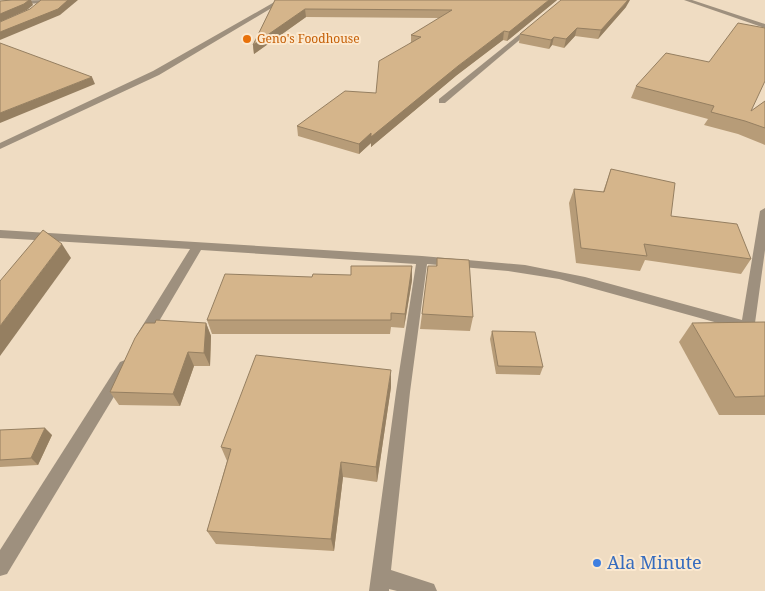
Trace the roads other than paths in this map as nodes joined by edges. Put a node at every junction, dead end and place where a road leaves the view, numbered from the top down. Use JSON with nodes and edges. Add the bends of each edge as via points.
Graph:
{"nodes":[{"id":1,"x":46,"y":0,"type":"edge"},
{"id":2,"x":282,"y":0,"type":"edge"},
{"id":3,"x":687,"y":0,"type":"edge"},
{"id":4,"x":0,"y":3,"type":"edge"},
{"id":5,"x":34,"y":10,"type":"edge"},
{"id":6,"x":540,"y":19,"type":"edge"},
{"id":7,"x":765,"y":26,"type":"edge"},
{"id":8,"x":442,"y":101,"type":"dead end"},
{"id":9,"x":0,"y":146,"type":"edge"},
{"id":10,"x":765,"y":210,"type":"edge"},
{"id":11,"x":0,"y":234,"type":"edge"},
{"id":12,"x":198,"y":246,"type":"junction"},
{"id":13,"x":422,"y":260,"type":"junction"},
{"id":14,"x":748,"y":326,"type":"junction"},
{"id":15,"x":765,"y":331,"type":"edge"},
{"id":16,"x":0,"y":567,"type":"edge"},
{"id":17,"x":380,"y":584,"type":"edge"},
{"id":18,"x":427,"y":591,"type":"edge"}],
"edges":[{"from":1,"to":4,"type":"street"},
{"from":1,"to":5,"type":"street"},
{"from":2,"to":9,"type":"street","via":[[156,73]]},
{"from":3,"to":7,"type":"street"},
{"from":6,"to":8,"type":"street"},
{"from":10,"to":14,"type":"street"},
{"from":11,"to":12,"type":"street"},
{"from":12,"to":13,"type":"street"},
{"from":12,"to":16,"type":"street"},
{"from":13,"to":14,"type":"street","via":[[557,275]]},
{"from":13,"to":17,"type":"street"},
{"from":14,"to":15,"type":"street"},
{"from":17,"to":18,"type":"street"}]}
